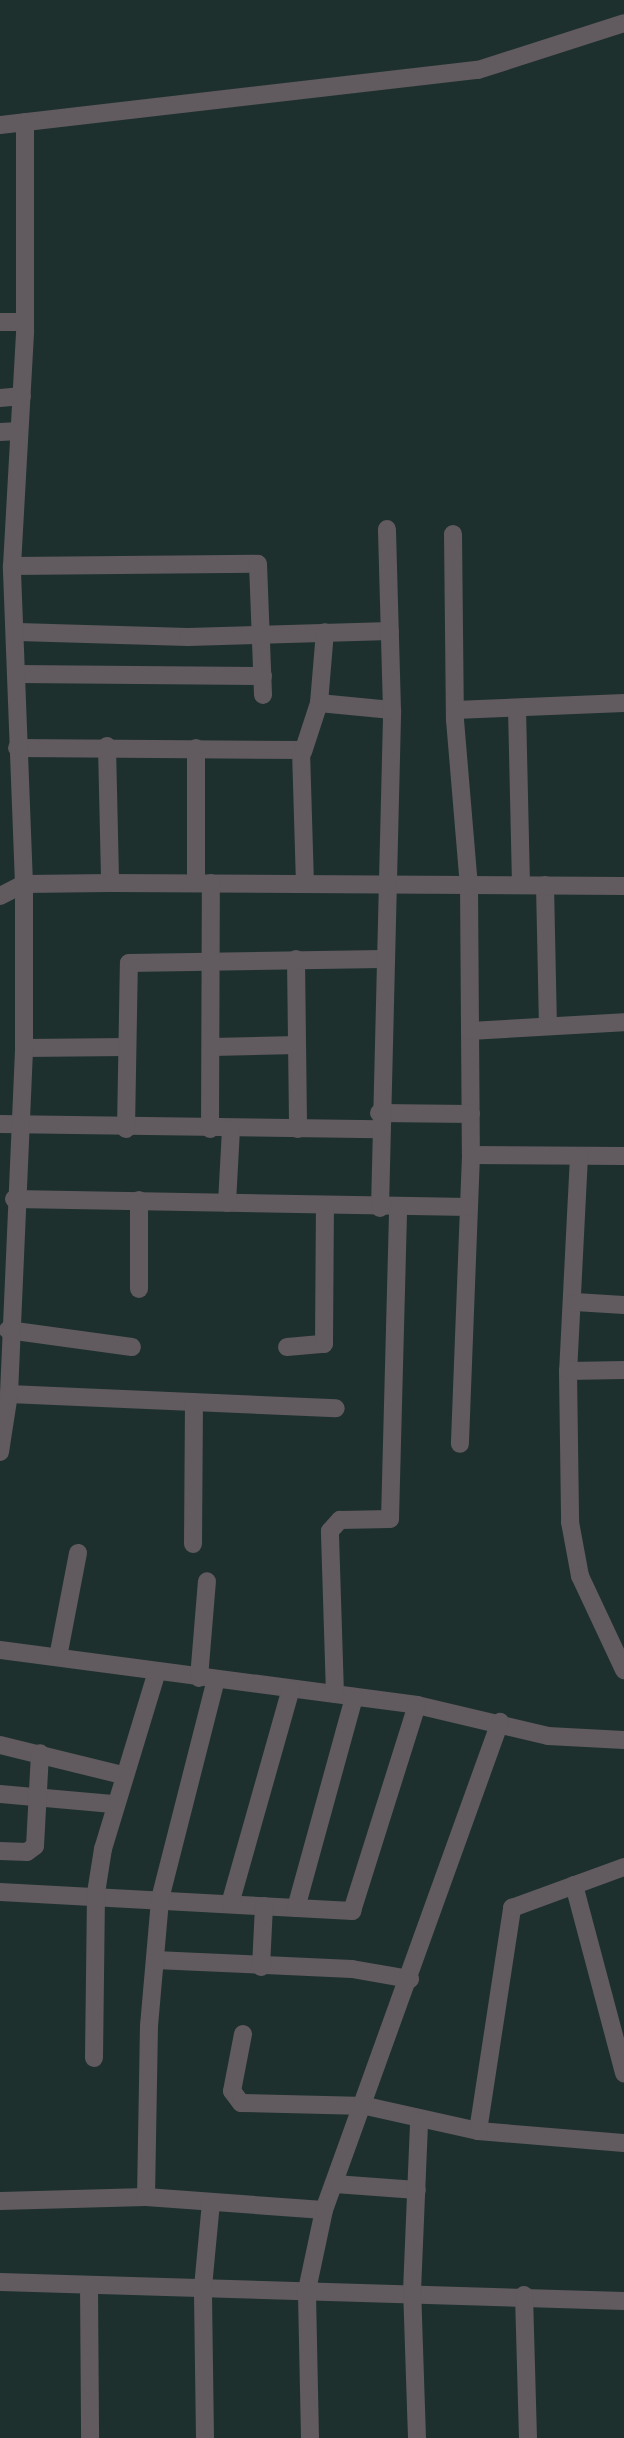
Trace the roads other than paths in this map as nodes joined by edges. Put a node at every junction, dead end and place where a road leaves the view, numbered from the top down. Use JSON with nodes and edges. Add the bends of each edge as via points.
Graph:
{"nodes":[{"id":1,"x":624,"y":23,"type":"edge"},
{"id":2,"x":25,"y":122,"type":"junction"},
{"id":3,"x":0,"y":125,"type":"edge"},
{"id":4,"x":0,"y":322,"type":"edge"},
{"id":5,"x":22,"y":322,"type":"junction"},
{"id":6,"x":22,"y":396,"type":"junction"},
{"id":7,"x":0,"y":398,"type":"edge"},
{"id":8,"x":19,"y":431,"type":"junction"},
{"id":9,"x":0,"y":432,"type":"edge"},
{"id":10,"x":8,"y":477,"type":"edge"},
{"id":11,"x":387,"y":529,"type":"dead end"},
{"id":12,"x":453,"y":534,"type":"dead end"},
{"id":13,"x":8,"y":556,"type":"edge"},
{"id":14,"x":7,"y":592,"type":"edge"},
{"id":15,"x":390,"y":631,"type":"junction"},
{"id":16,"x":18,"y":632,"type":"junction"},
{"id":17,"x":325,"y":632,"type":"junction"},
{"id":18,"x":262,"y":634,"type":"junction"},
{"id":19,"x":17,"y":674,"type":"junction"},
{"id":20,"x":263,"y":676,"type":"junction"},
{"id":21,"x":263,"y":695,"type":"dead end"},
{"id":22,"x":319,"y":703,"type":"junction"},
{"id":23,"x":624,"y":703,"type":"edge"},
{"id":24,"x":517,"y":708,"type":"junction"},
{"id":25,"x":392,"y":710,"type":"junction"},
{"id":26,"x":455,"y":710,"type":"junction"},
{"id":27,"x":107,"y":746,"type":"junction"},
{"id":28,"x":17,"y":748,"type":"junction"},
{"id":29,"x":196,"y":748,"type":"junction"},
{"id":30,"x":303,"y":752,"type":"junction"},
{"id":31,"x":385,"y":882,"type":"junction"},
{"id":32,"x":110,"y":883,"type":"junction"},
{"id":33,"x":203,"y":883,"type":"junction"},
{"id":34,"x":305,"y":883,"type":"junction"},
{"id":35,"x":24,"y":884,"type":"junction"},
{"id":36,"x":469,"y":885,"type":"junction"},
{"id":37,"x":521,"y":885,"type":"junction"},
{"id":38,"x":545,"y":885,"type":"junction"},
{"id":39,"x":624,"y":886,"type":"edge"},
{"id":40,"x":0,"y":896,"type":"edge"},
{"id":41,"x":296,"y":959,"type":"junction"},
{"id":42,"x":382,"y":959,"type":"junction"},
{"id":43,"x":214,"y":962,"type":"junction"},
{"id":44,"x":624,"y":1022,"type":"edge"},
{"id":45,"x":548,"y":1026,"type":"junction"},
{"id":46,"x":470,"y":1031,"type":"junction"},
{"id":47,"x":297,"y":1045,"type":"junction"},
{"id":48,"x":127,"y":1047,"type":"junction"},
{"id":49,"x":212,"y":1047,"type":"junction"},
{"id":50,"x":24,"y":1048,"type":"junction"},
{"id":51,"x":471,"y":1114,"type":"junction"},
{"id":52,"x":379,"y":1121,"type":"junction"},
{"id":53,"x":19,"y":1123,"type":"junction"},
{"id":54,"x":0,"y":1124,"type":"edge"},
{"id":55,"x":126,"y":1129,"type":"junction"},
{"id":56,"x":210,"y":1129,"type":"junction"},
{"id":57,"x":231,"y":1129,"type":"junction"},
{"id":58,"x":298,"y":1129,"type":"junction"},
{"id":59,"x":471,"y":1155,"type":"junction"},
{"id":60,"x":579,"y":1156,"type":"junction"},
{"id":61,"x":624,"y":1156,"type":"edge"},
{"id":62,"x":14,"y":1199,"type":"junction"},
{"id":63,"x":139,"y":1200,"type":"junction"},
{"id":64,"x":227,"y":1203,"type":"junction"},
{"id":65,"x":325,"y":1206,"type":"junction"},
{"id":66,"x":469,"y":1207,"type":"junction"},
{"id":67,"x":389,"y":1208,"type":"junction"},
{"id":68,"x":139,"y":1289,"type":"dead end"},
{"id":69,"x":575,"y":1302,"type":"junction"},
{"id":70,"x":624,"y":1305,"type":"edge"},
{"id":71,"x":5,"y":1341,"type":"edge"},
{"id":72,"x":132,"y":1347,"type":"dead end"},
{"id":73,"x":287,"y":1347,"type":"dead end"},
{"id":74,"x":624,"y":1370,"type":"edge"},
{"id":75,"x":568,"y":1371,"type":"junction"},
{"id":76,"x":9,"y":1394,"type":"junction"},
{"id":77,"x":194,"y":1405,"type":"junction"},
{"id":78,"x":336,"y":1408,"type":"dead end"},
{"id":79,"x":3,"y":1428,"type":"edge"},
{"id":80,"x":460,"y":1444,"type":"dead end"},
{"id":81,"x":0,"y":1452,"type":"edge"},
{"id":82,"x":193,"y":1544,"type":"dead end"},
{"id":83,"x":78,"y":1553,"type":"dead end"},
{"id":84,"x":207,"y":1581,"type":"dead end"},
{"id":85,"x":0,"y":1650,"type":"edge"},
{"id":86,"x":58,"y":1657,"type":"junction"},
{"id":87,"x":624,"y":1670,"type":"edge"},
{"id":88,"x":157,"y":1671,"type":"junction"},
{"id":89,"x":208,"y":1679,"type":"junction"},
{"id":90,"x":291,"y":1689,"type":"junction"},
{"id":91,"x":335,"y":1695,"type":"junction"},
{"id":92,"x":354,"y":1697,"type":"junction"},
{"id":93,"x":417,"y":1705,"type":"junction"},
{"id":94,"x":500,"y":1722,"type":"junction"},
{"id":95,"x":624,"y":1740,"type":"edge"},
{"id":96,"x":0,"y":1745,"type":"edge"},
{"id":97,"x":40,"y":1753,"type":"junction"},
{"id":98,"x":122,"y":1775,"type":"junction"},
{"id":99,"x":0,"y":1794,"type":"edge"},
{"id":100,"x":38,"y":1798,"type":"junction"},
{"id":101,"x":113,"y":1804,"type":"junction"},
{"id":102,"x":0,"y":1851,"type":"edge"},
{"id":103,"x":624,"y":1867,"type":"edge"},
{"id":104,"x":574,"y":1885,"type":"junction"},
{"id":105,"x":0,"y":1892,"type":"edge"},
{"id":106,"x":96,"y":1899,"type":"junction"},
{"id":107,"x":160,"y":1899,"type":"junction"},
{"id":108,"x":230,"y":1904,"type":"junction"},
{"id":109,"x":264,"y":1906,"type":"junction"},
{"id":110,"x":296,"y":1908,"type":"junction"},
{"id":111,"x":155,"y":1960,"type":"junction"},
{"id":112,"x":261,"y":1967,"type":"junction"},
{"id":113,"x":410,"y":1979,"type":"junction"},
{"id":114,"x":243,"y":2034,"type":"dead end"},
{"id":115,"x":94,"y":2058,"type":"dead end"},
{"id":116,"x":624,"y":2073,"type":"edge"},
{"id":117,"x":366,"y":2106,"type":"junction"},
{"id":118,"x":419,"y":2122,"type":"junction"},
{"id":119,"x":478,"y":2131,"type":"junction"},
{"id":120,"x":624,"y":2143,"type":"edge"},
{"id":121,"x":335,"y":2184,"type":"junction"},
{"id":122,"x":417,"y":2190,"type":"junction"},
{"id":123,"x":146,"y":2197,"type":"junction"},
{"id":124,"x":0,"y":2201,"type":"edge"},
{"id":125,"x":211,"y":2203,"type":"junction"},
{"id":126,"x":324,"y":2210,"type":"junction"},
{"id":127,"x":0,"y":2282,"type":"edge"},
{"id":128,"x":89,"y":2284,"type":"junction"},
{"id":129,"x":202,"y":2287,"type":"junction"},
{"id":130,"x":307,"y":2290,"type":"junction"},
{"id":131,"x":412,"y":2290,"type":"junction"},
{"id":132,"x":524,"y":2295,"type":"junction"},
{"id":133,"x":624,"y":2301,"type":"edge"},
{"id":134,"x":90,"y":2438,"type":"edge"},
{"id":135,"x":205,"y":2438,"type":"edge"},
{"id":136,"x":309,"y":2438,"type":"edge"},
{"id":137,"x":417,"y":2438,"type":"edge"},
{"id":138,"x":528,"y":2438,"type":"edge"}],
"edges":[{"from":1,"to":2,"type":"street","via":[[478,70]]},
{"from":2,"to":3,"type":"street"},
{"from":2,"to":5,"type":"street"},
{"from":4,"to":5,"type":"street"},
{"from":5,"to":6,"type":"street"},
{"from":6,"to":7,"type":"street"},
{"from":6,"to":8,"type":"street"},
{"from":8,"to":9,"type":"street"},
{"from":8,"to":10,"type":"street"},
{"from":10,"to":13,"type":"street"},
{"from":11,"to":15,"type":"street"},
{"from":12,"to":26,"type":"street"},
{"from":13,"to":14,"type":"street"},
{"from":13,"to":18,"type":"street","via":[[258,564]]},
{"from":14,"to":16,"type":"street"},
{"from":15,"to":17,"type":"street"},
{"from":15,"to":25,"type":"street"},
{"from":16,"to":18,"type":"street"},
{"from":16,"to":19,"type":"street"},
{"from":17,"to":18,"type":"street"},
{"from":17,"to":22,"type":"street"},
{"from":18,"to":20,"type":"street"},
{"from":19,"to":20,"type":"street"},
{"from":19,"to":28,"type":"street"},
{"from":20,"to":21,"type":"street"},
{"from":22,"to":25,"type":"street"},
{"from":22,"to":30,"type":"street"},
{"from":23,"to":24,"type":"street"},
{"from":24,"to":26,"type":"street"},
{"from":24,"to":37,"type":"street"},
{"from":25,"to":31,"type":"street"},
{"from":26,"to":36,"type":"street"},
{"from":27,"to":28,"type":"street"},
{"from":27,"to":29,"type":"street"},
{"from":27,"to":32,"type":"street"},
{"from":28,"to":35,"type":"street"},
{"from":29,"to":30,"type":"street"},
{"from":29,"to":33,"type":"street"},
{"from":30,"to":34,"type":"street"},
{"from":31,"to":34,"type":"street"},
{"from":31,"to":36,"type":"street"},
{"from":31,"to":42,"type":"street"},
{"from":32,"to":33,"type":"street"},
{"from":32,"to":35,"type":"street"},
{"from":33,"to":34,"type":"street"},
{"from":33,"to":43,"type":"street"},
{"from":35,"to":40,"type":"street"},
{"from":35,"to":50,"type":"street"},
{"from":36,"to":37,"type":"street"},
{"from":36,"to":46,"type":"street"},
{"from":37,"to":38,"type":"street"},
{"from":38,"to":39,"type":"street"},
{"from":38,"to":45,"type":"street"},
{"from":41,"to":42,"type":"street"},
{"from":41,"to":43,"type":"street"},
{"from":41,"to":47,"type":"street"},
{"from":42,"to":52,"type":"street"},
{"from":43,"to":48,"type":"street","via":[[128,964]]},
{"from":43,"to":49,"type":"street"},
{"from":44,"to":45,"type":"street"},
{"from":45,"to":46,"type":"street"},
{"from":46,"to":51,"type":"street"},
{"from":47,"to":49,"type":"street"},
{"from":47,"to":58,"type":"street"},
{"from":48,"to":50,"type":"street"},
{"from":48,"to":55,"type":"street"},
{"from":49,"to":56,"type":"street"},
{"from":50,"to":53,"type":"street"},
{"from":51,"to":52,"type":"street"},
{"from":51,"to":59,"type":"street"},
{"from":52,"to":58,"type":"street"},
{"from":52,"to":67,"type":"street"},
{"from":53,"to":54,"type":"street"},
{"from":53,"to":55,"type":"street"},
{"from":53,"to":62,"type":"street"},
{"from":55,"to":56,"type":"street"},
{"from":56,"to":57,"type":"street"},
{"from":57,"to":58,"type":"street"},
{"from":57,"to":64,"type":"street"},
{"from":59,"to":60,"type":"street"},
{"from":59,"to":66,"type":"street"},
{"from":60,"to":61,"type":"street"},
{"from":60,"to":69,"type":"street"},
{"from":62,"to":63,"type":"street"},
{"from":62,"to":71,"type":"street"},
{"from":63,"to":64,"type":"street"},
{"from":63,"to":68,"type":"street"},
{"from":64,"to":65,"type":"street"},
{"from":65,"to":67,"type":"street"},
{"from":65,"to":73,"type":"street","via":[[324,1344]]},
{"from":66,"to":67,"type":"street"},
{"from":66,"to":80,"type":"street"},
{"from":67,"to":91,"type":"street","via":[[390,1519],[340,1520],[330,1531]]},
{"from":69,"to":70,"type":"street"},
{"from":69,"to":75,"type":"street"},
{"from":71,"to":72,"type":"street"},
{"from":71,"to":76,"type":"street"},
{"from":74,"to":75,"type":"street"},
{"from":75,"to":87,"type":"street","via":[[573,1549]]},
{"from":76,"to":77,"type":"street"},
{"from":76,"to":79,"type":"street"},
{"from":77,"to":78,"type":"street"},
{"from":77,"to":82,"type":"street"},
{"from":79,"to":81,"type":"street"},
{"from":83,"to":86,"type":"street"},
{"from":84,"to":89,"type":"street"},
{"from":85,"to":86,"type":"street"},
{"from":86,"to":88,"type":"street"},
{"from":88,"to":89,"type":"street"},
{"from":88,"to":98,"type":"street"},
{"from":89,"to":90,"type":"street"},
{"from":89,"to":107,"type":"street"},
{"from":90,"to":91,"type":"street"},
{"from":90,"to":108,"type":"street"},
{"from":91,"to":92,"type":"street"},
{"from":92,"to":93,"type":"street"},
{"from":92,"to":110,"type":"street"},
{"from":93,"to":94,"type":"street"},
{"from":93,"to":110,"type":"street","via":[[353,1910]]},
{"from":94,"to":95,"type":"street","via":[[548,1736]]},
{"from":94,"to":113,"type":"street"},
{"from":96,"to":97,"type":"street"},
{"from":97,"to":98,"type":"street"},
{"from":97,"to":100,"type":"street"},
{"from":98,"to":101,"type":"street"},
{"from":99,"to":100,"type":"street"},
{"from":100,"to":101,"type":"street"},
{"from":100,"to":102,"type":"street","via":[[33,1849]]},
{"from":101,"to":106,"type":"street"},
{"from":103,"to":104,"type":"street"},
{"from":104,"to":116,"type":"street"},
{"from":104,"to":119,"type":"street","via":[[509,1912]]},
{"from":105,"to":106,"type":"street"},
{"from":106,"to":107,"type":"street"},
{"from":106,"to":115,"type":"street"},
{"from":107,"to":108,"type":"street"},
{"from":107,"to":111,"type":"street"},
{"from":108,"to":109,"type":"street"},
{"from":109,"to":110,"type":"street"},
{"from":109,"to":112,"type":"street"},
{"from":111,"to":112,"type":"street"},
{"from":111,"to":123,"type":"street"},
{"from":112,"to":113,"type":"street","via":[[352,1969]]},
{"from":113,"to":117,"type":"street"},
{"from":114,"to":117,"type":"street","via":[[232,2091],[236,2101]]},
{"from":117,"to":118,"type":"street"},
{"from":117,"to":121,"type":"street"},
{"from":118,"to":119,"type":"street"},
{"from":118,"to":122,"type":"street"},
{"from":119,"to":120,"type":"street"},
{"from":121,"to":122,"type":"street"},
{"from":121,"to":126,"type":"street"},
{"from":122,"to":131,"type":"street"},
{"from":123,"to":124,"type":"street"},
{"from":123,"to":125,"type":"street"},
{"from":125,"to":126,"type":"street"},
{"from":125,"to":129,"type":"street"},
{"from":126,"to":130,"type":"street"},
{"from":127,"to":128,"type":"street"},
{"from":128,"to":129,"type":"street"},
{"from":128,"to":134,"type":"street"},
{"from":129,"to":130,"type":"street"},
{"from":129,"to":135,"type":"street"},
{"from":130,"to":131,"type":"street"},
{"from":130,"to":136,"type":"street"},
{"from":131,"to":132,"type":"street"},
{"from":131,"to":137,"type":"street"},
{"from":132,"to":133,"type":"street"},
{"from":132,"to":138,"type":"street"}]}
